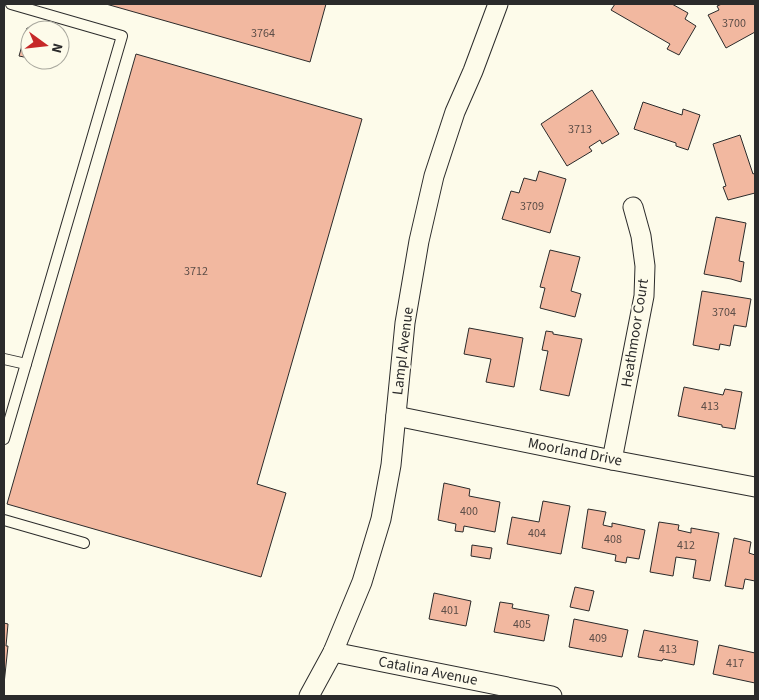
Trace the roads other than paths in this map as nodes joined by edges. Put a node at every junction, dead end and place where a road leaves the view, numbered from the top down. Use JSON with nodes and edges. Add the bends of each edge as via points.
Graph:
{"nodes":[{"id":1,"x":11,"y":4,"type":"edge"},
{"id":2,"x":498,"y":4,"type":"edge"},
{"id":3,"x":633,"y":207,"type":"dead end"},
{"id":4,"x":4,"y":359,"type":"edge"},
{"id":5,"x":26,"y":364,"type":"junction"},
{"id":6,"x":396,"y":416,"type":"junction"},
{"id":7,"x":4,"y":439,"type":"edge"},
{"id":8,"x":612,"y":460,"type":"junction"},
{"id":9,"x":755,"y":487,"type":"edge"},
{"id":10,"x":4,"y":520,"type":"edge"},
{"id":11,"x":84,"y":543,"type":"dead end"},
{"id":12,"x":333,"y":652,"type":"junction"},
{"id":13,"x":526,"y":694,"type":"edge"},
{"id":14,"x":309,"y":696,"type":"edge"},
{"id":15,"x":552,"y":696,"type":"edge"}],
"edges":[{"from":1,"to":5,"type":"lane","via":[[122,36]]},
{"from":2,"to":6,"type":"street","name":"Lampl Avenue","via":[[455,112],[434,176],[405,323]]},
{"from":3,"to":8,"type":"street","name":"Heathmoor Court","via":[[645,266],[644,296]]},
{"from":4,"to":5,"type":"lane"},
{"from":5,"to":7,"type":"lane"},
{"from":6,"to":8,"type":"street","name":"Moorland Drive"},
{"from":6,"to":12,"type":"street","name":"Lampl Avenue","via":[[381,519],[362,582]]},
{"from":8,"to":9,"type":"street","name":"Moorland Drive"},
{"from":10,"to":11,"type":"lane"},
{"from":12,"to":13,"type":"street","name":"Catalina Avenue"},
{"from":12,"to":14,"type":"street","name":"Lampl Avenue"},
{"from":13,"to":15,"type":"street","name":"Catalina Avenue"}]}
